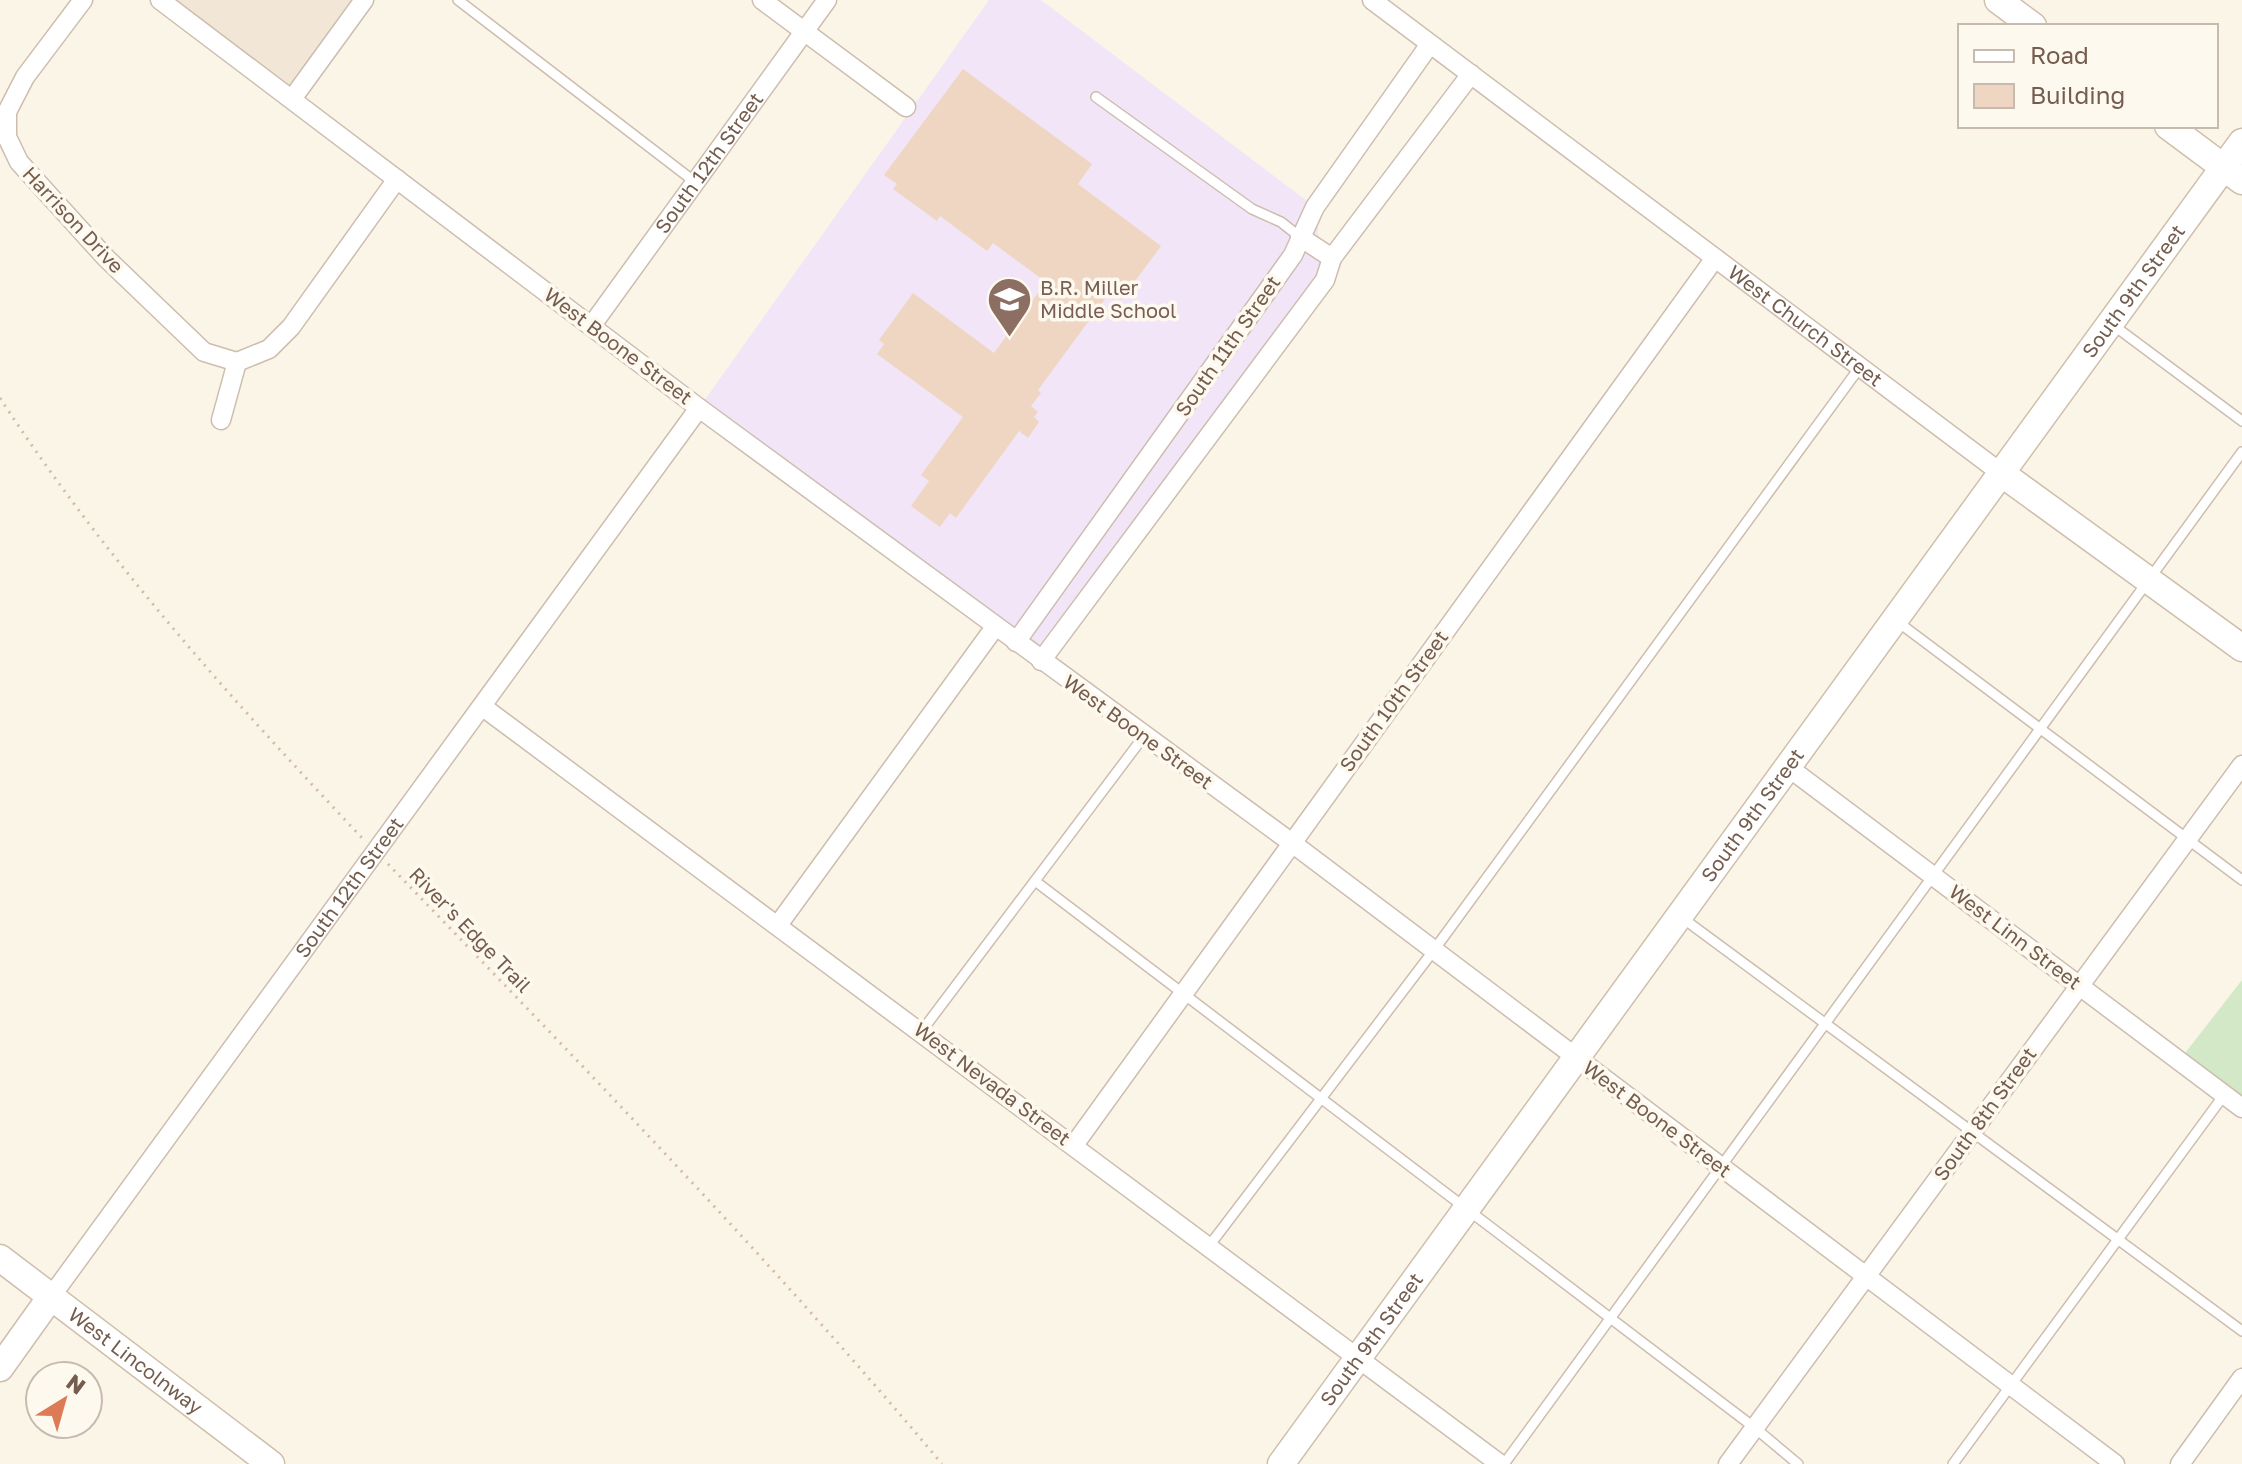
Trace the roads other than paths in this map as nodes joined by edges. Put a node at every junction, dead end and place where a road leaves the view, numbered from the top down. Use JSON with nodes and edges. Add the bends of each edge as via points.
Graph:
{"nodes":[{"id":1,"x":83,"y":0,"type":"edge"},
{"id":2,"x":160,"y":0,"type":"edge"},
{"id":3,"x":364,"y":0,"type":"edge"},
{"id":4,"x":458,"y":0,"type":"edge"},
{"id":5,"x":762,"y":0,"type":"edge"},
{"id":6,"x":827,"y":0,"type":"edge"},
{"id":7,"x":1372,"y":0,"type":"edge"},
{"id":8,"x":1998,"y":0,"type":"edge"},
{"id":9,"x":2030,"y":24,"type":"edge"},
{"id":10,"x":804,"y":31,"type":"junction"},
{"id":11,"x":1430,"y":44,"type":"junction"},
{"id":12,"x":1471,"y":74,"type":"junction"},
{"id":13,"x":1096,"y":97,"type":"dead end"},
{"id":14,"x":292,"y":99,"type":"junction"},
{"id":15,"x":906,"y":107,"type":"dead end"},
{"id":16,"x":2171,"y":128,"type":"edge"},
{"id":17,"x":2242,"y":142,"type":"edge"},
{"id":18,"x":2233,"y":174,"type":"edge"},
{"id":19,"x":397,"y":179,"type":"junction"},
{"id":20,"x":695,"y":182,"type":"junction"},
{"id":21,"x":1300,"y":237,"type":"junction"},
{"id":22,"x":1332,"y":258,"type":"junction"},
{"id":23,"x":1715,"y":258,"type":"junction"},
{"id":24,"x":2110,"y":323,"type":"junction"},
{"id":25,"x":592,"y":325,"type":"junction"},
{"id":26,"x":237,"y":362,"type":"junction"},
{"id":27,"x":1860,"y":367,"type":"junction"},
{"id":28,"x":699,"y":408,"type":"junction"},
{"id":29,"x":221,"y":420,"type":"dead end"},
{"id":30,"x":2242,"y":421,"type":"edge"},
{"id":31,"x":2242,"y":452,"type":"edge"},
{"id":32,"x":2001,"y":473,"type":"junction"},
{"id":33,"x":2149,"y":580,"type":"junction"},
{"id":34,"x":1895,"y":620,"type":"junction"},
{"id":35,"x":995,"y":627,"type":"junction"},
{"id":36,"x":1016,"y":642,"type":"junction"},
{"id":37,"x":2242,"y":648,"type":"edge"},
{"id":38,"x":1041,"y":661,"type":"junction"},
{"id":39,"x":483,"y":707,"type":"junction"},
{"id":40,"x":2040,"y":729,"type":"junction"},
{"id":41,"x":1144,"y":736,"type":"junction"},
{"id":42,"x":2242,"y":765,"type":"edge"},
{"id":43,"x":1788,"y":767,"type":"junction"},
{"id":44,"x":2187,"y":839,"type":"junction"},
{"id":45,"x":1292,"y":843,"type":"junction"},
{"id":46,"x":1933,"y":876,"type":"junction"},
{"id":47,"x":2242,"y":880,"type":"edge"},
{"id":48,"x":1035,"y":881,"type":"junction"},
{"id":49,"x":1680,"y":916,"type":"junction"},
{"id":50,"x":778,"y":925,"type":"junction"},
{"id":51,"x":1434,"y":950,"type":"junction"},
{"id":52,"x":2080,"y":986,"type":"junction"},
{"id":53,"x":1182,"y":995,"type":"junction"},
{"id":54,"x":1825,"y":1024,"type":"junction"},
{"id":55,"x":921,"y":1032,"type":"junction"},
{"id":56,"x":1577,"y":1058,"type":"junction"},
{"id":57,"x":2224,"y":1095,"type":"junction"},
{"id":58,"x":1320,"y":1099,"type":"junction"},
{"id":59,"x":2242,"y":1108,"type":"edge"},
{"id":60,"x":1972,"y":1133,"type":"junction"},
{"id":61,"x":1074,"y":1145,"type":"junction"},
{"id":62,"x":1720,"y":1167,"type":"junction"},
{"id":63,"x":1466,"y":1211,"type":"junction"},
{"id":64,"x":2120,"y":1241,"type":"junction"},
{"id":65,"x":1209,"y":1246,"type":"junction"},
{"id":66,"x":0,"y":1258,"type":"edge"},
{"id":67,"x":1865,"y":1278,"type":"junction"},
{"id":68,"x":50,"y":1298,"type":"junction"},
{"id":69,"x":1610,"y":1319,"type":"junction"},
{"id":70,"x":2242,"y":1331,"type":"edge"},
{"id":71,"x":1359,"y":1358,"type":"junction"},
{"id":72,"x":0,"y":1368,"type":"edge"},
{"id":73,"x":2242,"y":1378,"type":"edge"},
{"id":74,"x":2010,"y":1386,"type":"junction"},
{"id":75,"x":1755,"y":1428,"type":"junction"},
{"id":76,"x":271,"y":1464,"type":"edge"},
{"id":77,"x":1281,"y":1464,"type":"edge"},
{"id":78,"x":1502,"y":1464,"type":"edge"},
{"id":79,"x":1728,"y":1464,"type":"edge"},
{"id":80,"x":1798,"y":1464,"type":"edge"},
{"id":81,"x":1953,"y":1464,"type":"edge"},
{"id":82,"x":2115,"y":1464,"type":"edge"},
{"id":83,"x":2180,"y":1464,"type":"edge"}],
"edges":[{"from":1,"to":26,"type":"street","name":"Harrison Drive","via":[[25,77],[7,112],[7,137],[19,162],[106,258],[204,352]]},
{"from":2,"to":14,"type":"street","name":"West Boone Street"},
{"from":3,"to":14,"type":"street"},
{"from":4,"to":20,"type":"lane"},
{"from":5,"to":10,"type":"street"},
{"from":6,"to":10,"type":"street","name":"South 12th Street"},
{"from":7,"to":11,"type":"street","name":"West Church Street"},
{"from":8,"to":9,"type":"main road"},
{"from":10,"to":15,"type":"street"},
{"from":10,"to":20,"type":"street","name":"South 12th Street"},
{"from":11,"to":12,"type":"street","name":"West Church Street"},
{"from":11,"to":21,"type":"street","name":"South 11th Street","via":[[1315,207]]},
{"from":12,"to":22,"type":"street","name":"South 11th Street"},
{"from":12,"to":23,"type":"street","name":"West Church Street"},
{"from":13,"to":21,"type":"lane","via":[[1252,209]]},
{"from":14,"to":19,"type":"street","name":"West Boone Street"},
{"from":16,"to":18,"type":"main road"},
{"from":17,"to":18,"type":"main road","name":"South 9th Street"},
{"from":18,"to":24,"type":"main road","name":"South 9th Street"},
{"from":19,"to":25,"type":"street","name":"West Boone Street"},
{"from":19,"to":26,"type":"street","via":[[291,327],[269,349]]},
{"from":20,"to":25,"type":"street","name":"South 12th Street"},
{"from":21,"to":22,"type":"street"},
{"from":21,"to":36,"type":"street","name":"South 11th Street","via":[[1293,255]]},
{"from":22,"to":38,"type":"street","name":"South 11th Street","via":[[1325,280]]},
{"from":23,"to":27,"type":"street","name":"West Church Street"},
{"from":23,"to":45,"type":"street","name":"South 10th Street"},
{"from":24,"to":30,"type":"lane"},
{"from":24,"to":32,"type":"main road","name":"South 9th Street"},
{"from":25,"to":28,"type":"street","name":"West Boone Street"},
{"from":26,"to":29,"type":"street"},
{"from":27,"to":32,"type":"street","name":"West Church Street"},
{"from":27,"to":51,"type":"lane"},
{"from":28,"to":35,"type":"street","name":"West Boone Street"},
{"from":28,"to":39,"type":"street","name":"South 12th Street"},
{"from":31,"to":33,"type":"lane"},
{"from":32,"to":33,"type":"main road","name":"West Church Street"},
{"from":32,"to":34,"type":"main road","name":"South 9th Street"},
{"from":33,"to":37,"type":"main road","name":"West Church Street"},
{"from":33,"to":40,"type":"lane"},
{"from":34,"to":40,"type":"lane"},
{"from":34,"to":43,"type":"main road","name":"South 9th Street"},
{"from":35,"to":36,"type":"street","name":"West Boone Street"},
{"from":35,"to":50,"type":"street"},
{"from":36,"to":38,"type":"street","name":"West Boone Street"},
{"from":38,"to":41,"type":"street","name":"West Boone Street"},
{"from":39,"to":50,"type":"street","name":"West Nevada Street"},
{"from":39,"to":68,"type":"street","name":"South 12th Street"},
{"from":40,"to":44,"type":"lane"},
{"from":40,"to":46,"type":"lane"},
{"from":41,"to":45,"type":"street","name":"West Boone Street"},
{"from":41,"to":48,"type":"lane"},
{"from":42,"to":44,"type":"street","name":"South 8th Street"},
{"from":43,"to":46,"type":"street","name":"West Linn Street"},
{"from":43,"to":49,"type":"main road","name":"South 9th Street"},
{"from":44,"to":47,"type":"lane"},
{"from":44,"to":52,"type":"street","name":"South 8th Street"},
{"from":45,"to":51,"type":"street","name":"West Boone Street"},
{"from":45,"to":53,"type":"street","name":"South 10th Street"},
{"from":46,"to":52,"type":"street","name":"West Linn Street"},
{"from":46,"to":54,"type":"lane"},
{"from":48,"to":53,"type":"lane"},
{"from":48,"to":55,"type":"lane"},
{"from":49,"to":54,"type":"lane"},
{"from":49,"to":56,"type":"main road","name":"South 9th Street"},
{"from":50,"to":55,"type":"street","name":"West Nevada Street"},
{"from":51,"to":56,"type":"street","name":"West Boone Street"},
{"from":51,"to":58,"type":"lane"},
{"from":52,"to":57,"type":"street","name":"West Linn Street"},
{"from":52,"to":60,"type":"street","name":"South 8th Street"},
{"from":53,"to":58,"type":"lane"},
{"from":53,"to":61,"type":"street","name":"South 10th Street"},
{"from":54,"to":60,"type":"lane"},
{"from":54,"to":62,"type":"lane"},
{"from":55,"to":61,"type":"street","name":"West Nevada Street"},
{"from":56,"to":62,"type":"street","name":"West Boone Street"},
{"from":56,"to":63,"type":"main road","name":"South 9th Street"},
{"from":57,"to":59,"type":"street","name":"West Linn Street"},
{"from":57,"to":64,"type":"lane"},
{"from":58,"to":63,"type":"lane"},
{"from":58,"to":65,"type":"lane"},
{"from":60,"to":64,"type":"lane"},
{"from":60,"to":67,"type":"street","name":"South 8th Street"},
{"from":61,"to":65,"type":"street","name":"West Nevada Street"},
{"from":62,"to":67,"type":"street","name":"West Boone Street"},
{"from":62,"to":69,"type":"lane"},
{"from":63,"to":69,"type":"lane"},
{"from":63,"to":71,"type":"main road","name":"South 9th Street"},
{"from":64,"to":70,"type":"lane"},
{"from":64,"to":74,"type":"lane"},
{"from":65,"to":71,"type":"street","name":"West Nevada Street"},
{"from":66,"to":68,"type":"main road","name":"West Lincolnway"},
{"from":67,"to":74,"type":"street","name":"West Boone Street"},
{"from":67,"to":75,"type":"street","name":"South 8th Street"},
{"from":68,"to":72,"type":"main road","name":"South 12th Street"},
{"from":68,"to":76,"type":"main road","name":"West Lincolnway"},
{"from":69,"to":75,"type":"lane"},
{"from":69,"to":78,"type":"lane"},
{"from":71,"to":77,"type":"main road","name":"South 9th Street"},
{"from":71,"to":78,"type":"street","name":"West Nevada Street"},
{"from":73,"to":83,"type":"street"},
{"from":74,"to":81,"type":"lane"},
{"from":74,"to":82,"type":"street","name":"West Boone Street"},
{"from":75,"to":79,"type":"street","name":"South 8th Street"},
{"from":75,"to":80,"type":"lane"}]}
